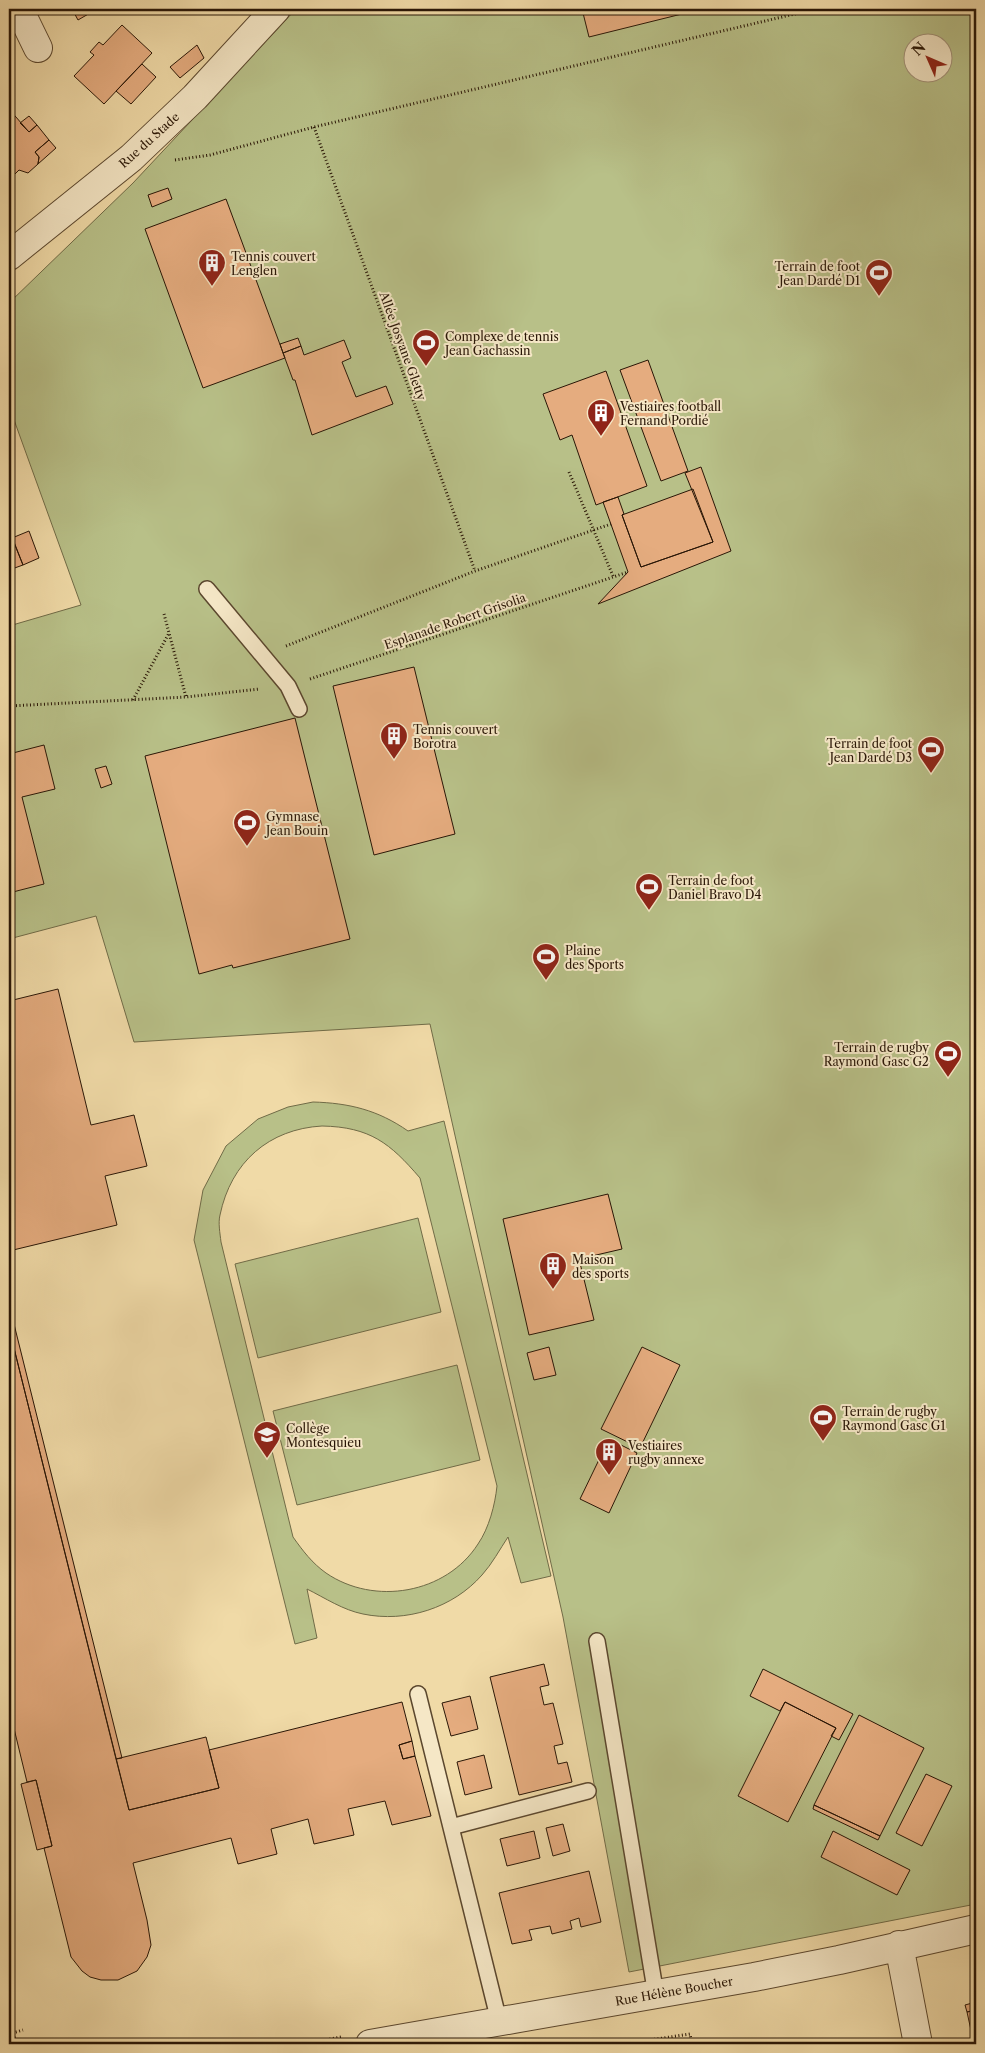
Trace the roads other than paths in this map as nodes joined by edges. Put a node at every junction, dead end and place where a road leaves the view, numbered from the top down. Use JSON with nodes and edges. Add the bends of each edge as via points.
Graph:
{"nodes":[{"id":1,"x":19,"y":9,"type":"edge"},
{"id":2,"x":276,"y":9,"type":"edge"},
{"id":3,"x":38,"y":48,"type":"dead end"},
{"id":4,"x":9,"y":256,"type":"edge"},
{"id":5,"x":207,"y":589,"type":"dead end"},
{"id":6,"x":299,"y":709,"type":"dead end"},
{"id":7,"x":597,"y":1641,"type":"dead end"},
{"id":8,"x":418,"y":1694,"type":"dead end"},
{"id":9,"x":588,"y":1791,"type":"dead end"},
{"id":10,"x":451,"y":1827,"type":"junction"},
{"id":11,"x":976,"y":1929,"type":"edge"},
{"id":12,"x":899,"y":1945,"type":"junction"},
{"id":13,"x":656,"y":1995,"type":"junction"},
{"id":14,"x":501,"y":2021,"type":"junction"},
{"id":15,"x":433,"y":2039,"type":"edge"},
{"id":16,"x":370,"y":2044,"type":"edge"},
{"id":17,"x":918,"y":2044,"type":"edge"}],
"edges":[{"from":1,"to":3,"type":"street"},
{"from":2,"to":4,"type":"street","name":"Rue du Stade","via":[[195,97],[131,158]]},
{"from":5,"to":6,"type":"lane","via":[[288,686]]},
{"from":7,"to":13,"type":"lane"},
{"from":8,"to":10,"type":"lane"},
{"from":9,"to":10,"type":"lane"},
{"from":10,"to":14,"type":"lane"},
{"from":11,"to":12,"type":"street","name":"Rue Hélène Boucher"},
{"from":12,"to":13,"type":"street","name":"Rue Hélène Boucher","via":[[839,1960]]},
{"from":12,"to":17,"type":"street"},
{"from":13,"to":14,"type":"street","name":"Rue Hélène Boucher"},
{"from":14,"to":15,"type":"street","name":"Rue Hélène Boucher"},
{"from":15,"to":16,"type":"street","name":"Rue Hélène Boucher"}]}
